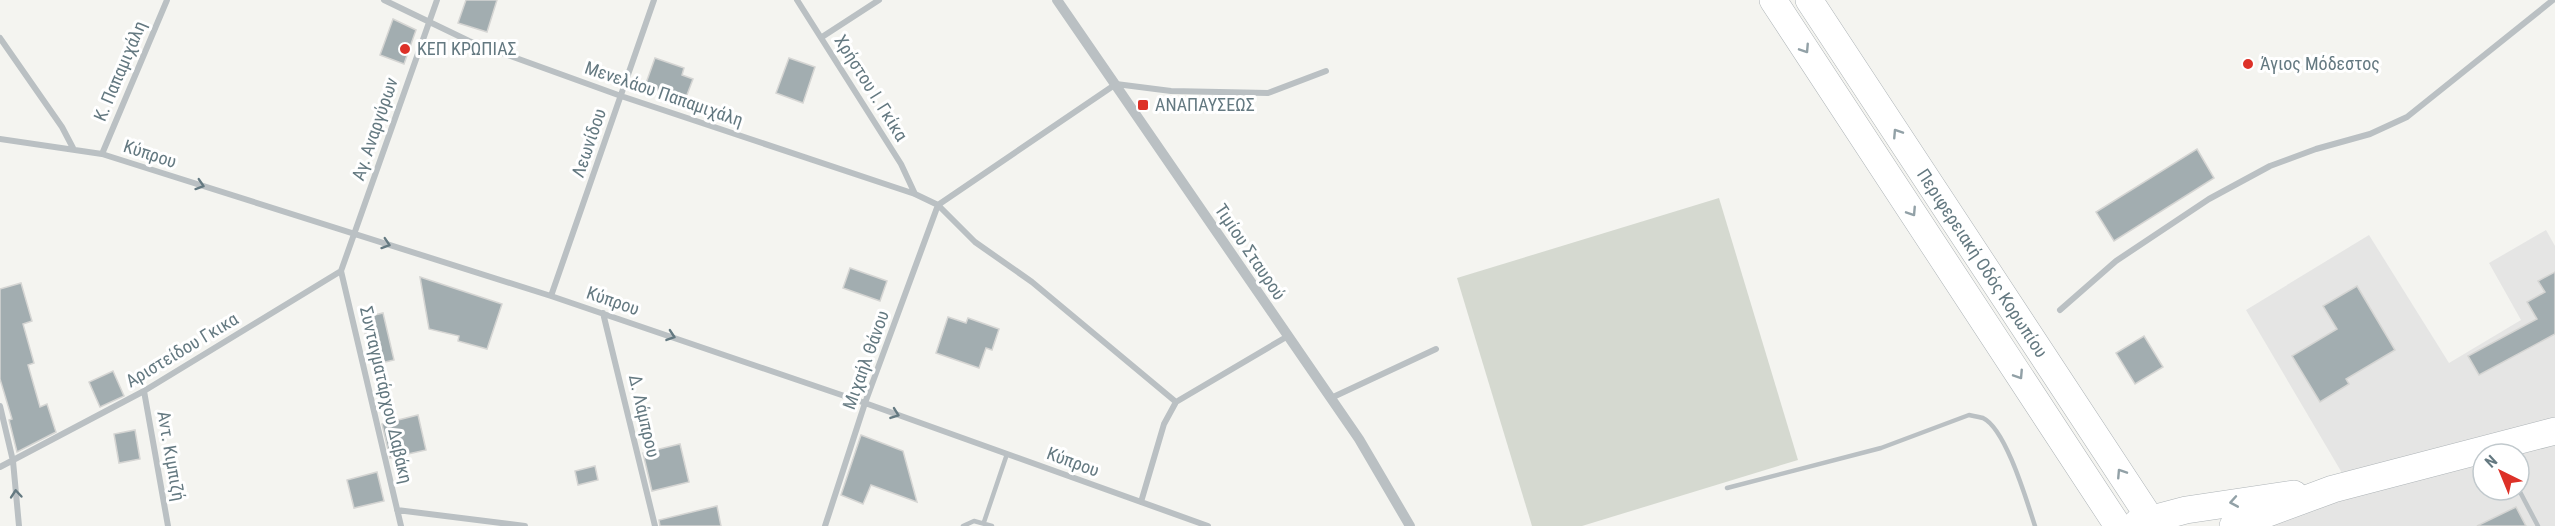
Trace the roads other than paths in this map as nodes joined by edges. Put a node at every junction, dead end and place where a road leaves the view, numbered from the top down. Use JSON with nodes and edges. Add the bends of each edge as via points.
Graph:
{"nodes":[{"id":1,"x":167,"y":0,"type":"edge"},
{"id":2,"x":384,"y":0,"type":"edge"},
{"id":3,"x":436,"y":0,"type":"edge"},
{"id":4,"x":654,"y":0,"type":"edge"},
{"id":5,"x":797,"y":0,"type":"edge"},
{"id":6,"x":879,"y":0,"type":"edge"},
{"id":7,"x":1057,"y":0,"type":"edge"},
{"id":8,"x":1773,"y":0,"type":"edge"},
{"id":9,"x":1809,"y":0,"type":"edge"},
{"id":10,"x":2553,"y":0,"type":"edge"},
{"id":11,"x":428,"y":23,"type":"junction"},
{"id":12,"x":822,"y":37,"type":"junction"},
{"id":13,"x":0,"y":38,"type":"edge"},
{"id":14,"x":1326,"y":70,"type":"dead end"},
{"id":15,"x":1116,"y":84,"type":"junction"},
{"id":16,"x":621,"y":96,"type":"junction"},
{"id":17,"x":0,"y":140,"type":"edge"},
{"id":18,"x":73,"y":148,"type":"junction"},
{"id":19,"x":102,"y":154,"type":"junction"},
{"id":20,"x":915,"y":194,"type":"junction"},
{"id":21,"x":938,"y":206,"type":"junction"},
{"id":22,"x":354,"y":234,"type":"junction"},
{"id":23,"x":341,"y":271,"type":"junction"},
{"id":24,"x":551,"y":296,"type":"junction"},
{"id":25,"x":2060,"y":310,"type":"dead end"},
{"id":26,"x":603,"y":313,"type":"junction"},
{"id":27,"x":1288,"y":336,"type":"junction"},
{"id":28,"x":1436,"y":349,"type":"dead end"},
{"id":29,"x":144,"y":391,"type":"junction"},
{"id":30,"x":1331,"y":398,"type":"junction"},
{"id":31,"x":1176,"y":402,"type":"junction"},
{"id":32,"x":865,"y":404,"type":"junction"},
{"id":33,"x":0,"y":406,"type":"edge"},
{"id":34,"x":2555,"y":431,"type":"edge"},
{"id":35,"x":2522,"y":442,"type":"edge"},
{"id":36,"x":1007,"y":454,"type":"junction"},
{"id":37,"x":2471,"y":456,"type":"edge"},
{"id":38,"x":13,"y":461,"type":"junction"},
{"id":39,"x":0,"y":467,"type":"edge"},
{"id":40,"x":1727,"y":488,"type":"dead end"},
{"id":41,"x":2334,"y":489,"type":"junction"},
{"id":42,"x":1141,"y":502,"type":"junction"},
{"id":43,"x":2525,"y":502,"type":"edge"},
{"id":44,"x":397,"y":510,"type":"junction"},
{"id":45,"x":984,"y":522,"type":"junction"},
{"id":46,"x":2144,"y":524,"type":"edge"},
{"id":47,"x":20,"y":526,"type":"edge"},
{"id":48,"x":168,"y":526,"type":"edge"},
{"id":49,"x":400,"y":526,"type":"edge"},
{"id":50,"x":525,"y":526,"type":"edge"},
{"id":51,"x":655,"y":526,"type":"edge"},
{"id":52,"x":825,"y":526,"type":"edge"},
{"id":53,"x":963,"y":526,"type":"edge"},
{"id":54,"x":992,"y":526,"type":"edge"},
{"id":55,"x":1208,"y":526,"type":"edge"},
{"id":56,"x":1410,"y":526,"type":"edge"},
{"id":57,"x":2035,"y":526,"type":"edge"},
{"id":58,"x":2118,"y":526,"type":"edge"},
{"id":59,"x":2233,"y":526,"type":"edge"},
{"id":60,"x":2538,"y":526,"type":"edge"}],
"edges":[{"from":1,"to":19,"type":"street","name":"Κ. Παπαμιχάλη"},
{"from":2,"to":11,"type":"street","name":"Μενελάου Παπαμιχάλη"},
{"from":3,"to":11,"type":"street","name":"Αγ. Αναργύρων"},
{"from":4,"to":16,"type":"street","name":"Λεωνίδου"},
{"from":5,"to":12,"type":"street","name":"Χρήστου Ι. Γκίκα"},
{"from":6,"to":12,"type":"street"},
{"from":7,"to":15,"type":"street","name":"Τιμίου Σταυρού"},
{"from":8,"to":58,"type":"main road","name":"Περιφερειακή Οδός Κορωπίου","one_way":true},
{"from":46,"to":9,"type":"main road","name":"Περιφερειακή Οδός Κορωπίου","one_way":true},
{"from":10,"to":25,"type":"street","via":[[2407,117],[2370,134],[2316,148],[2270,166],[2209,199],[2116,261]]},
{"from":11,"to":16,"type":"street","name":"Μενελάου Παπαμιχάλη"},
{"from":11,"to":22,"type":"street","name":"Αγ. Αναργύρων"},
{"from":12,"to":20,"type":"street","name":"Χρήστου Ι. Γκίκα","via":[[901,164]]},
{"from":13,"to":18,"type":"street"},
{"from":14,"to":15,"type":"street","via":[[1268,93],[1171,91]]},
{"from":15,"to":21,"type":"street"},
{"from":15,"to":27,"type":"street","name":"Τιμίου Σταυρού"},
{"from":16,"to":20,"type":"street","name":"Μενελάου Παπαμιχάλη"},
{"from":16,"to":24,"type":"street","name":"Λεωνίδου"},
{"from":17,"to":18,"type":"street","name":"Κύπρου"},
{"from":18,"to":19,"type":"street","name":"Κύπρου"},
{"from":19,"to":22,"type":"street","name":"Κύπρου","one_way":true},
{"from":20,"to":21,"type":"street","name":"Μενελάου Παπαμιχάλη"},
{"from":21,"to":31,"type":"street","name":"Μενελάου Παπαμιχάλη","via":[[975,242],[1032,282]]},
{"from":21,"to":32,"type":"street","name":"Μιχαήλ Θάνου"},
{"from":22,"to":23,"type":"street"},
{"from":22,"to":24,"type":"street","name":"Κύπρου","one_way":true},
{"from":23,"to":29,"type":"street","name":"Αριστείδου Γκικα"},
{"from":23,"to":44,"type":"street","name":"Συνταγματάρχου Δαβάκη"},
{"from":24,"to":26,"type":"street","name":"Κύπρου"},
{"from":26,"to":32,"type":"street","name":"Κύπρου","one_way":true},
{"from":26,"to":51,"type":"street","name":"Δ. Λάμπρου"},
{"from":27,"to":30,"type":"street","name":"Τιμίου Σταυρού"},
{"from":27,"to":31,"type":"street"},
{"from":28,"to":30,"type":"street"},
{"from":29,"to":38,"type":"street","name":"Αριστείδου Γκικα"},
{"from":29,"to":48,"type":"street","name":"Αντ. Κιμπιζή"},
{"from":30,"to":56,"type":"street","name":"Τιμίου Σταυρού"},
{"from":31,"to":42,"type":"street","via":[[1164,424]]},
{"from":32,"to":36,"type":"street","name":"Κύπρου","one_way":true},
{"from":32,"to":52,"type":"street","name":"Μιχαήλ Θάνου"},
{"from":33,"to":38,"type":"street"},
{"from":34,"to":35,"type":"main road"},
{"from":36,"to":42,"type":"street","name":"Κύπρου"},
{"from":36,"to":45,"type":"lane"},
{"from":37,"to":41,"type":"main road"},
{"from":38,"to":39,"type":"street","name":"Αριστείδου Γκικα"},
{"from":47,"to":38,"type":"street","one_way":true},
{"from":40,"to":57,"type":"lane","via":[[1881,448],[1970,416],[1984,418],[1994,428],[2020,482]]},
{"from":41,"to":46,"type":"main road","one_way":true,"via":[[2256,498]]},
{"from":41,"to":59,"type":"main road"},
{"from":42,"to":55,"type":"street","name":"Κύπρου"},
{"from":43,"to":60,"type":"lane"},
{"from":44,"to":49,"type":"street","name":"Συνταγματάρχου Δαβάκη"},
{"from":44,"to":50,"type":"street"},
{"from":45,"to":53,"type":"lane"},
{"from":45,"to":54,"type":"lane"}]}
